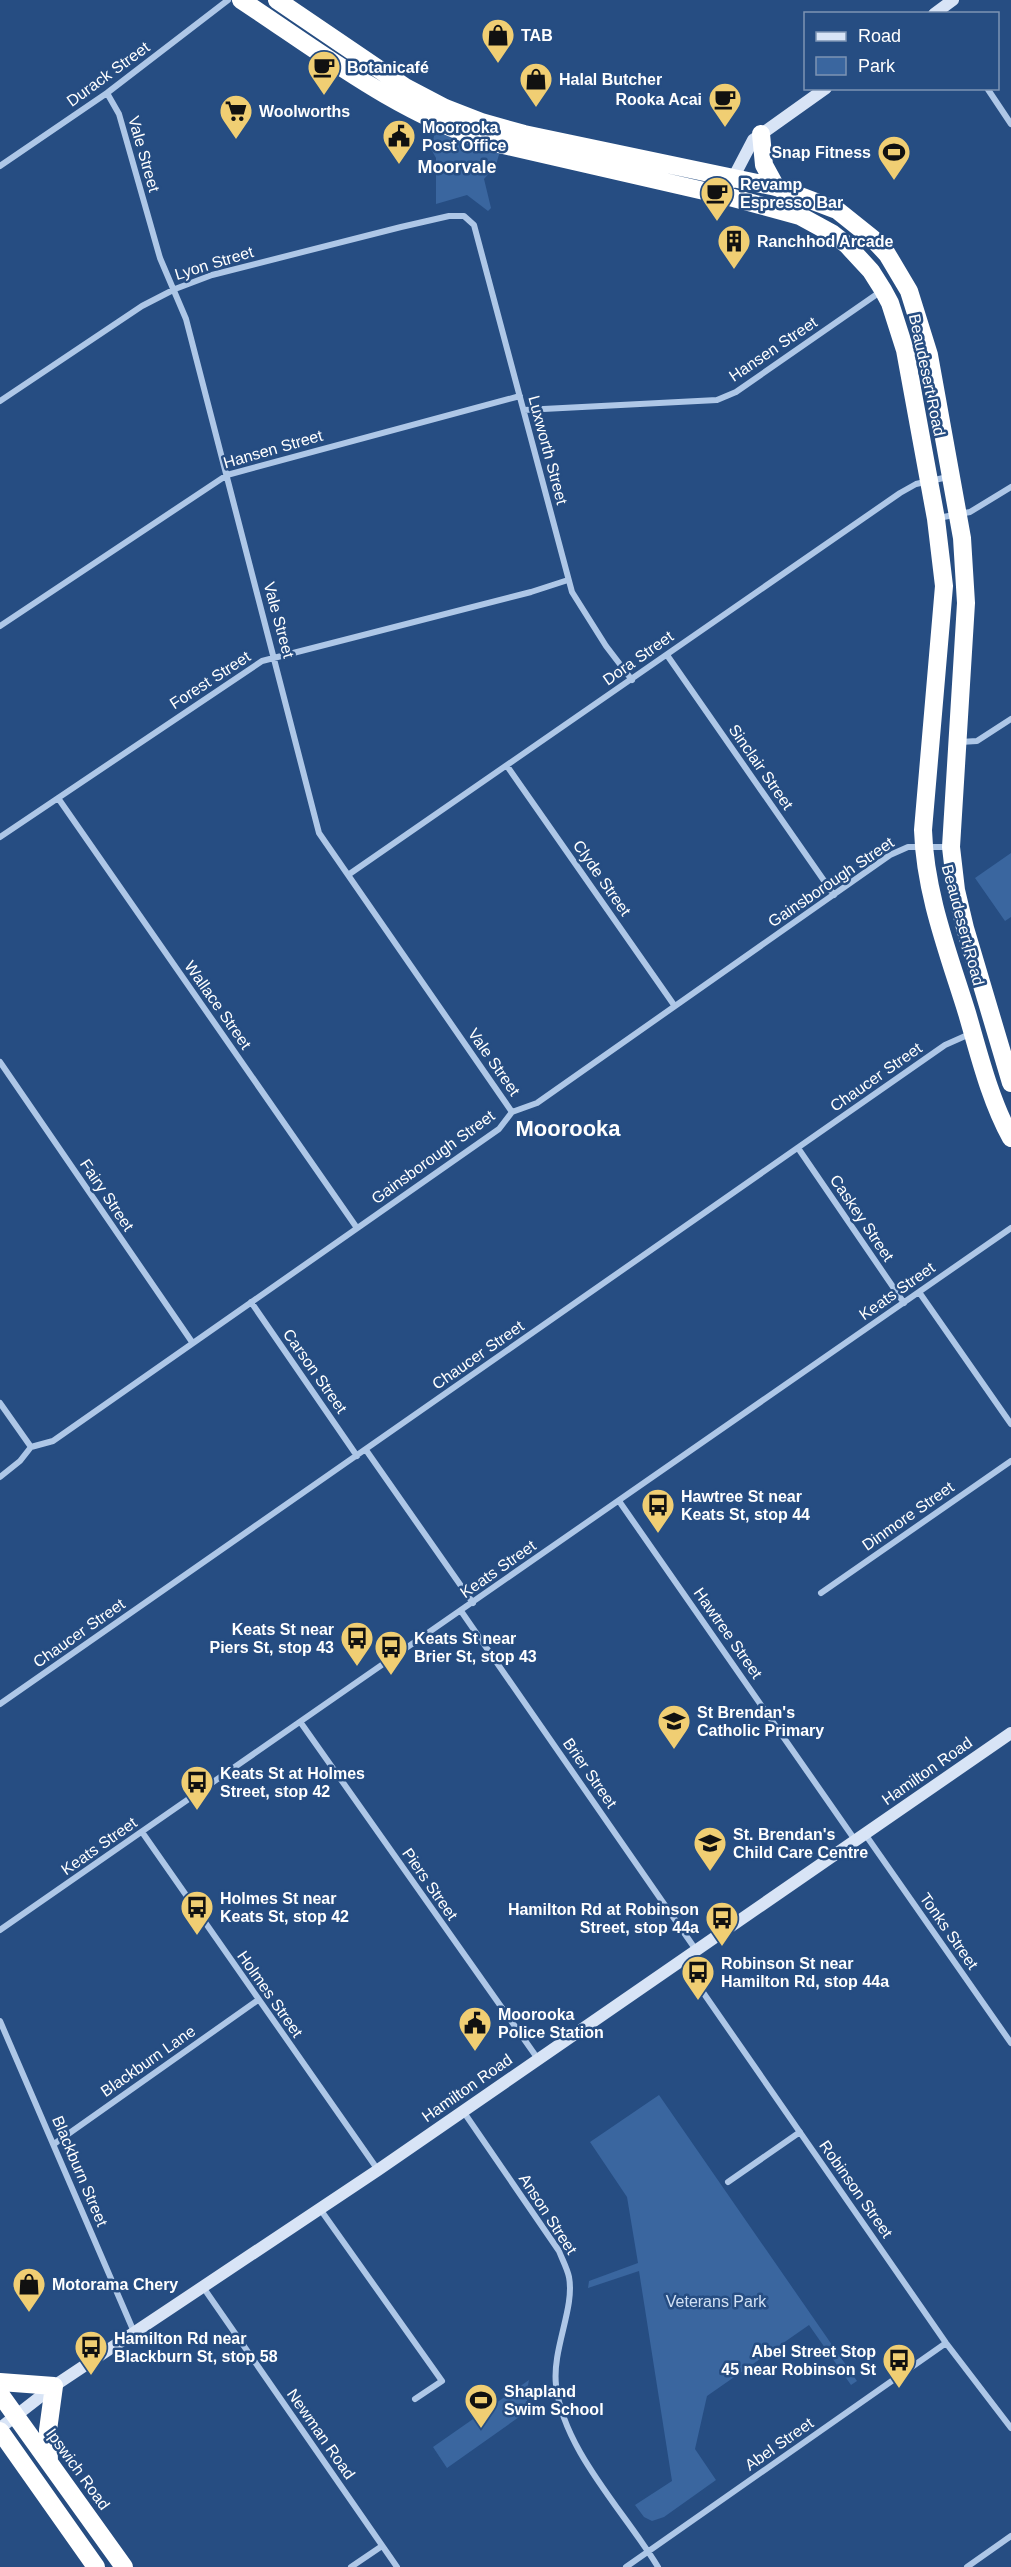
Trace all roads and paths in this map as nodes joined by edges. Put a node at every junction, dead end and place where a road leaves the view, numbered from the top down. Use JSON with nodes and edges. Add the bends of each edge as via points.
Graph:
{"nodes":[{"id":1,"x":228,"y":0,"type":"edge"},
{"id":2,"x":241,"y":0,"type":"edge"},
{"id":3,"x":277,"y":0,"type":"edge"},
{"id":4,"x":953,"y":0,"type":"edge"},
{"id":5,"x":935,"y":12,"type":"edge"},
{"id":6,"x":823,"y":90,"type":"edge"},
{"id":7,"x":988,"y":90,"type":"edge"},
{"id":8,"x":107,"y":93,"type":"junction"},
{"id":9,"x":1011,"y":124,"type":"edge"},
{"id":10,"x":760,"y":134,"type":"junction"},
{"id":11,"x":0,"y":166,"type":"edge"},
{"id":12,"x":733,"y":177,"type":"junction"},
{"id":13,"x":776,"y":187,"type":"junction"},
{"id":14,"x":726,"y":196,"type":"junction"},
{"id":15,"x":464,"y":216,"type":"joint"},
{"id":16,"x":175,"y":289,"type":"junction"},
{"id":17,"x":883,"y":290,"type":"junction"},
{"id":18,"x":520,"y":396,"type":"junction"},
{"id":19,"x":0,"y":401,"type":"edge"},
{"id":20,"x":524,"y":410,"type":"junction"},
{"id":21,"x":227,"y":475,"type":"junction"},
{"id":22,"x":950,"y":476,"type":"junction"},
{"id":23,"x":928,"y":481,"type":"junction"},
{"id":24,"x":1011,"y":487,"type":"edge"},
{"id":25,"x":958,"y":515,"type":"junction"},
{"id":26,"x":936,"y":519,"type":"junction"},
{"id":27,"x":568,"y":580,"type":"junction"},
{"id":28,"x":0,"y":626,"type":"edge"},
{"id":29,"x":667,"y":655,"type":"junction"},
{"id":30,"x":275,"y":657,"type":"junction"},
{"id":31,"x":632,"y":680,"type":"junction"},
{"id":32,"x":1011,"y":719,"type":"edge"},
{"id":33,"x":957,"y":742,"type":"junction"},
{"id":34,"x":507,"y":766,"type":"junction"},
{"id":35,"x":58,"y":798,"type":"junction"},
{"id":36,"x":0,"y":837,"type":"edge"},
{"id":37,"x":924,"y":846,"type":"junction"},
{"id":38,"x":951,"y":847,"type":"junction"},
{"id":39,"x":348,"y":875,"type":"junction"},
{"id":40,"x":834,"y":895,"type":"junction"},
{"id":41,"x":674,"y":1005,"type":"junction"},
{"id":42,"x":973,"y":1033,"type":"junction"},
{"id":43,"x":0,"y":1062,"type":"edge"},
{"id":44,"x":1011,"y":1083,"type":"edge"},
{"id":45,"x":512,"y":1112,"type":"junction"},
{"id":46,"x":1011,"y":1138,"type":"edge"},
{"id":47,"x":798,"y":1148,"type":"junction"},
{"id":48,"x":357,"y":1228,"type":"junction"},
{"id":49,"x":1011,"y":1228,"type":"edge"},
{"id":50,"x":919,"y":1292,"type":"junction"},
{"id":51,"x":250,"y":1302,"type":"junction"},
{"id":52,"x":904,"y":1303,"type":"junction"},
{"id":53,"x":192,"y":1342,"type":"junction"},
{"id":54,"x":0,"y":1403,"type":"edge"},
{"id":55,"x":1011,"y":1424,"type":"edge"},
{"id":56,"x":31,"y":1447,"type":"junction"},
{"id":57,"x":366,"y":1450,"type":"junction"},
{"id":58,"x":357,"y":1456,"type":"junction"},
{"id":59,"x":1011,"y":1461,"type":"edge"},
{"id":60,"x":0,"y":1477,"type":"edge"},
{"id":61,"x":619,"y":1501,"type":"junction"},
{"id":62,"x":821,"y":1593,"type":"dead end"},
{"id":63,"x":473,"y":1603,"type":"junction"},
{"id":64,"x":461,"y":1611,"type":"junction"},
{"id":65,"x":0,"y":1704,"type":"edge"},
{"id":66,"x":301,"y":1723,"type":"junction"},
{"id":67,"x":1011,"y":1732,"type":"edge"},
{"id":68,"x":142,"y":1832,"type":"junction"},
{"id":69,"x":860,"y":1837,"type":"junction"},
{"id":70,"x":0,"y":1930,"type":"edge"},
{"id":71,"x":697,"y":1951,"type":"junction"},
{"id":72,"x":682,"y":1962,"type":"junction"},
{"id":73,"x":258,"y":2000,"type":"junction"},
{"id":74,"x":0,"y":2020,"type":"edge"},
{"id":75,"x":1011,"y":2043,"type":"edge"},
{"id":76,"x":538,"y":2060,"type":"junction"},
{"id":77,"x":463,"y":2111,"type":"junction"},
{"id":78,"x":800,"y":2132,"type":"junction"},
{"id":79,"x":54,"y":2144,"type":"junction"},
{"id":80,"x":378,"y":2170,"type":"junction"},
{"id":81,"x":728,"y":2182,"type":"dead end"},
{"id":82,"x":320,"y":2210,"type":"junction"},
{"id":83,"x":203,"y":2287,"type":"junction"},
{"id":84,"x":134,"y":2332,"type":"junction"},
{"id":85,"x":946,"y":2343,"type":"junction"},
{"id":86,"x":0,"y":2382,"type":"edge"},
{"id":87,"x":54,"y":2386,"type":"junction"},
{"id":88,"x":0,"y":2394,"type":"edge"},
{"id":89,"x":415,"y":2399,"type":"dead end"},
{"id":90,"x":15,"y":2416,"type":"junction"},
{"id":91,"x":1011,"y":2428,"type":"edge"},
{"id":92,"x":0,"y":2429,"type":"edge"},
{"id":93,"x":49,"y":2462,"type":"junction"},
{"id":94,"x":1011,"y":2536,"type":"edge"},
{"id":95,"x":382,"y":2546,"type":"junction"},
{"id":96,"x":649,"y":2551,"type":"junction"},
{"id":97,"x":96,"y":2567,"type":"edge"},
{"id":98,"x":124,"y":2567,"type":"edge"},
{"id":99,"x":351,"y":2567,"type":"edge"},
{"id":100,"x":397,"y":2567,"type":"edge"},
{"id":101,"x":626,"y":2567,"type":"edge"},
{"id":102,"x":658,"y":2567,"type":"edge"},
{"id":103,"x":967,"y":2567,"type":"edge"}],
"edges":[{"from":1,"to":8,"type":"street","name":"Durack Street"},
{"from":2,"to":14,"type":"highway","name":"Beaudesert Road","via":[[408,108],[456,131]]},
{"from":3,"to":12,"type":"highway","name":"Beaudesert Road","via":[[405,87],[466,117],[524,134]]},
{"from":4,"to":5,"type":"street"},
{"from":6,"to":10,"type":"street"},
{"from":7,"to":9,"type":"street"},
{"from":8,"to":11,"type":"street","name":"Durack Street"},
{"from":8,"to":16,"type":"street","name":"Vale Street","via":[[121,120],[163,267]]},
{"from":10,"to":12,"type":"street","via":[[747,147]]},
{"from":10,"to":13,"type":"highway","via":[[764,165]]},
{"from":12,"to":13,"type":"highway","name":"Beaudesert Road"},
{"from":12,"to":14,"type":"street"},
{"from":13,"to":22,"type":"highway","name":"Beaudesert Road","via":[[837,210],[872,238],[899,272],[929,355]]},
{"from":14,"to":17,"type":"highway","name":"Beaudesert Road","via":[[791,213],[833,234],[857,256]]},
{"from":15,"to":16,"type":"street","name":"Lyon Street","via":[[401,227],[212,275]]},
{"from":15,"to":18,"type":"street","name":"Luxworth Street","via":[[474,225]]},
{"from":16,"to":19,"type":"street","name":"Lyon Street","via":[[142,306]]},
{"from":16,"to":21,"type":"street","name":"Vale Street"},
{"from":17,"to":20,"type":"street","name":"Hansen Street","via":[[736,392],[717,400]]},
{"from":17,"to":23,"type":"highway","name":"Beaudesert Road","via":[[905,351]]},
{"from":18,"to":20,"type":"street","name":"Luxworth Street"},
{"from":18,"to":21,"type":"street","name":"Hansen Street"},
{"from":20,"to":27,"type":"street","name":"Luxworth Street"},
{"from":21,"to":28,"type":"street","name":"Hansen Street"},
{"from":21,"to":30,"type":"street","name":"Vale Street"},
{"from":22,"to":23,"type":"street","name":"Dora Street"},
{"from":22,"to":25,"type":"highway","name":"Beaudesert Road"},
{"from":23,"to":26,"type":"highway","name":"Beaudesert Road"},
{"from":23,"to":29,"type":"street","name":"Dora Street","via":[[900,493]]},
{"from":24,"to":25,"type":"street"},
{"from":25,"to":26,"type":"street"},
{"from":25,"to":33,"type":"highway","name":"Beaudesert Road","via":[[966,603]]},
{"from":26,"to":37,"type":"highway","name":"Beaudesert Road","via":[[944,586]]},
{"from":27,"to":30,"type":"street","name":"Forest Street","via":[[331,646]]},
{"from":27,"to":31,"type":"street","name":"Luxworth Street","via":[[576,602]]},
{"from":29,"to":31,"type":"street","name":"Dora Street"},
{"from":29,"to":40,"type":"street","name":"Sinclair Street"},
{"from":30,"to":35,"type":"street","name":"Forest Street","via":[[250,669]]},
{"from":30,"to":39,"type":"street","name":"Vale Street","via":[[317,825]]},
{"from":31,"to":34,"type":"street","name":"Dora Street"},
{"from":32,"to":33,"type":"street","via":[[976,741]]},
{"from":33,"to":38,"type":"highway","name":"Beaudesert Road"},
{"from":34,"to":39,"type":"street","name":"Dora Street"},
{"from":34,"to":41,"type":"street","name":"Clyde Street"},
{"from":35,"to":36,"type":"street","name":"Forest Street"},
{"from":35,"to":48,"type":"street","name":"Wallace Street"},
{"from":37,"to":38,"type":"street","name":"Gainsborough Street"},
{"from":37,"to":40,"type":"street","name":"Gainsborough Street","via":[[908,847],[890,855]]},
{"from":37,"to":42,"type":"highway","name":"Beaudesert Road","via":[[931,896]]},
{"from":38,"to":44,"type":"highway","name":"Beaudesert Road","via":[[965,928]]},
{"from":39,"to":45,"type":"street","name":"Vale Street"},
{"from":40,"to":41,"type":"street","name":"Gainsborough Street"},
{"from":41,"to":45,"type":"street","name":"Gainsborough Street","via":[[537,1103]]},
{"from":42,"to":46,"type":"highway","name":"Beaudesert Road","via":[[1002,1122]]},
{"from":42,"to":47,"type":"street","name":"Chaucer Street","via":[[945,1045]]},
{"from":43,"to":53,"type":"street","name":"Fairy Street"},
{"from":45,"to":48,"type":"street","name":"Gainsborough Street","via":[[499,1129]]},
{"from":47,"to":52,"type":"street","name":"Caskey Street"},
{"from":47,"to":57,"type":"street","name":"Chaucer Street"},
{"from":48,"to":51,"type":"street","name":"Gainsborough Street"},
{"from":49,"to":50,"type":"street","name":"Keats Street"},
{"from":50,"to":52,"type":"street","name":"Keats Street"},
{"from":50,"to":55,"type":"street"},
{"from":51,"to":53,"type":"street","name":"Gainsborough Street"},
{"from":51,"to":58,"type":"street","name":"Carson Street"},
{"from":52,"to":61,"type":"street","name":"Keats Street"},
{"from":53,"to":56,"type":"street","name":"Gainsborough Street","via":[[53,1440]]},
{"from":54,"to":56,"type":"street"},
{"from":56,"to":60,"type":"street","name":"Gainsborough Street"},
{"from":57,"to":58,"type":"street","name":"Chaucer Street"},
{"from":57,"to":63,"type":"street"},
{"from":58,"to":65,"type":"street","name":"Chaucer Street"},
{"from":59,"to":62,"type":"street","name":"Dinmore Street"},
{"from":61,"to":63,"type":"street","name":"Keats Street"},
{"from":61,"to":69,"type":"street","name":"Hawtree Street"},
{"from":63,"to":64,"type":"street","name":"Keats Street"},
{"from":64,"to":66,"type":"street","name":"Keats Street"},
{"from":64,"to":71,"type":"street","name":"Brier Street"},
{"from":66,"to":68,"type":"street","name":"Keats Street"},
{"from":66,"to":76,"type":"street","name":"Piers Street"},
{"from":67,"to":69,"type":"street","name":"Hamilton Road"},
{"from":68,"to":70,"type":"street","name":"Keats Street"},
{"from":68,"to":73,"type":"street","name":"Holmes Street"},
{"from":69,"to":71,"type":"street","name":"Hamilton Road"},
{"from":69,"to":75,"type":"street","name":"Tonks Street"},
{"from":71,"to":72,"type":"street","name":"Hamilton Road"},
{"from":72,"to":76,"type":"street","name":"Hamilton Road"},
{"from":72,"to":78,"type":"street","name":"Robinson Street"},
{"from":73,"to":79,"type":"street","name":"Blackburn Lane"},
{"from":73,"to":80,"type":"street","name":"Holmes Street"},
{"from":74,"to":79,"type":"street","name":"Blackburn Street"},
{"from":76,"to":77,"type":"street","name":"Hamilton Road"},
{"from":77,"to":80,"type":"street","name":"Hamilton Road"},
{"from":77,"to":96,"type":"street","name":"Anson Street","via":[[566,2267],[570,2290],[554,2365],[564,2418],[579,2450]]},
{"from":78,"to":81,"type":"street"},
{"from":78,"to":85,"type":"street","name":"Robinson Street"},
{"from":79,"to":84,"type":"street","name":"Blackburn Street"},
{"from":80,"to":82,"type":"street","name":"Hamilton Road"},
{"from":82,"to":83,"type":"street","name":"Hamilton Road"},
{"from":82,"to":89,"type":"street","via":[[442,2381]]},
{"from":83,"to":84,"type":"street","name":"Hamilton Road"},
{"from":83,"to":95,"type":"street","name":"Newman Road"},
{"from":84,"to":87,"type":"street","name":"Hamilton Road"},
{"from":85,"to":91,"type":"street","name":"Robinson Street"},
{"from":85,"to":96,"type":"street","name":"Abel Street"},
{"from":86,"to":87,"type":"highway"},
{"from":87,"to":90,"type":"street","name":"Hamilton Road"},
{"from":87,"to":93,"type":"highway","via":[[48,2430]]},
{"from":88,"to":90,"type":"highway","name":"Ipswich Road"},
{"from":90,"to":92,"type":"street","name":"Hamilton Road"},
{"from":90,"to":93,"type":"highway","name":"Ipswich Road"},
{"from":92,"to":97,"type":"highway"},
{"from":93,"to":98,"type":"highway","name":"Ipswich Road"},
{"from":94,"to":103,"type":"street"},
{"from":95,"to":99,"type":"street"},
{"from":95,"to":100,"type":"street","name":"Newman Road"},
{"from":96,"to":101,"type":"street","name":"Abel Street"},
{"from":96,"to":102,"type":"street","name":"Anson Street"}]}
